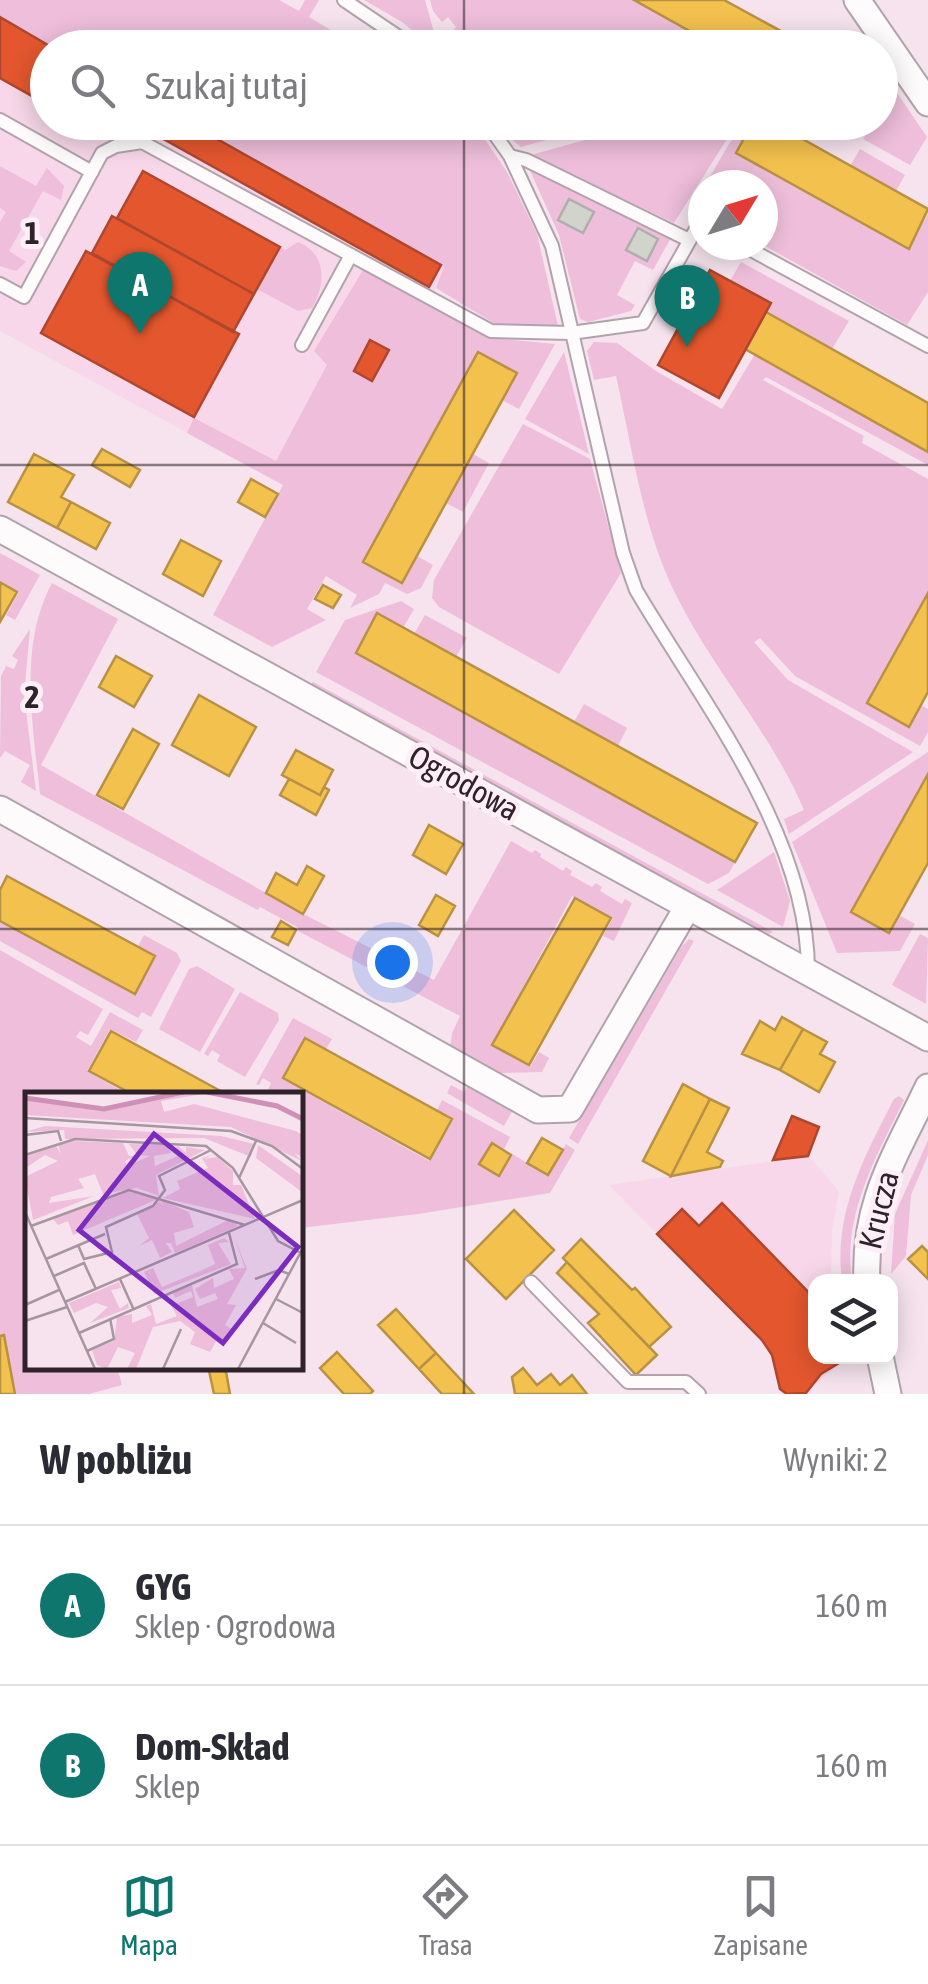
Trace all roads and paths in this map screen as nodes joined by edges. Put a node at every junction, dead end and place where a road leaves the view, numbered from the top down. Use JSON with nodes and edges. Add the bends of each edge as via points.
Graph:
{"nodes":[{"id":1,"x":344,"y":0,"type":"edge"},
{"id":2,"x":857,"y":0,"type":"edge"},
{"id":3,"x":388,"y":30,"type":"edge"},
{"id":4,"x":878,"y":30,"type":"edge"},
{"id":5,"x":898,"y":59,"type":"edge"},
{"id":6,"x":928,"y":103,"type":"edge"},
{"id":7,"x":0,"y":120,"type":"edge"},
{"id":8,"x":30,"y":137,"type":"edge"},
{"id":9,"x":35,"y":140,"type":"edge"},
{"id":10,"x":499,"y":140,"type":"edge"},
{"id":11,"x":510,"y":156,"type":"junction"},
{"id":12,"x":92,"y":172,"type":"junction"},
{"id":13,"x":688,"y":240,"type":"edge"},
{"id":14,"x":688,"y":242,"type":"edge"},
{"id":15,"x":351,"y":256,"type":"junction"},
{"id":16,"x":770,"y":260,"type":"edge"},
{"id":17,"x":0,"y":284,"type":"edge"},
{"id":18,"x":571,"y":333,"type":"junction"},
{"id":19,"x":302,"y":345,"type":"dead end"},
{"id":20,"x":928,"y":346,"type":"edge"},
{"id":21,"x":0,"y":529,"type":"edge"},
{"id":22,"x":0,"y":809,"type":"edge"},
{"id":23,"x":688,"y":906,"type":"junction"},
{"id":24,"x":808,"y":971,"type":"junction"},
{"id":25,"x":928,"y":1038,"type":"edge"},
{"id":26,"x":928,"y":1087,"type":"edge"},
{"id":27,"x":867,"y":1274,"type":"edge"},
{"id":28,"x":531,"y":1282,"type":"dead end"},
{"id":29,"x":882,"y":1364,"type":"edge"},
{"id":30,"x":698,"y":1394,"type":"edge"},
{"id":31,"x":888,"y":1394,"type":"edge"}],
"edges":[{"from":1,"to":3,"type":"lane"},
{"from":2,"to":4,"type":"street"},
{"from":5,"to":6,"type":"street"},
{"from":7,"to":8,"type":"lane"},
{"from":9,"to":12,"type":"lane"},
{"from":10,"to":11,"type":"lane"},
{"from":11,"to":13,"type":"lane"},
{"from":11,"to":18,"type":"lane","via":[[552,246]]},
{"from":12,"to":15,"type":"lane","via":[[102,153],[142,142]]},
{"from":12,"to":17,"type":"lane","via":[[24,297]]},
{"from":14,"to":18,"type":"lane","via":[[643,322]]},
{"from":15,"to":18,"type":"lane","via":[[491,331]]},
{"from":15,"to":19,"type":"lane"},
{"from":16,"to":20,"type":"lane"},
{"from":18,"to":24,"type":"lane","via":[[636,590],[764,800],[807,930]]},
{"from":21,"to":23,"type":"street","name":"Ogrodowa"},
{"from":22,"to":23,"type":"street","via":[[538,1110],[570,1110]]},
{"from":23,"to":24,"type":"street","name":"Ogrodowa"},
{"from":24,"to":25,"type":"street","name":"Ogrodowa"},
{"from":26,"to":27,"type":"street","name":"Krucza","via":[[873,1207]]},
{"from":28,"to":30,"type":"lane","via":[[628,1382],[686,1382]]},
{"from":29,"to":31,"type":"street"}]}
